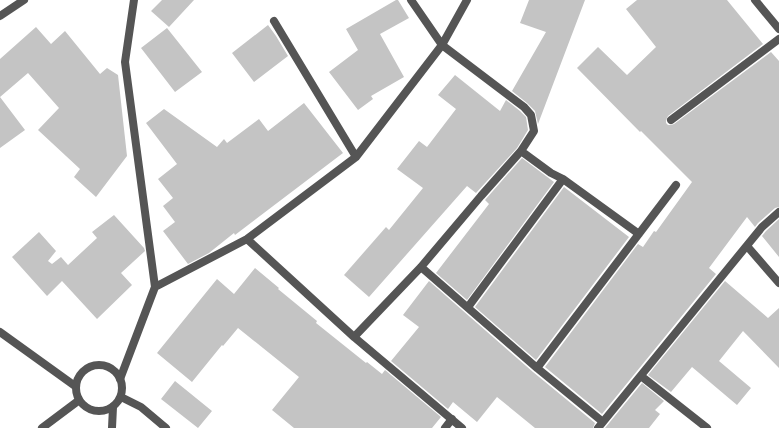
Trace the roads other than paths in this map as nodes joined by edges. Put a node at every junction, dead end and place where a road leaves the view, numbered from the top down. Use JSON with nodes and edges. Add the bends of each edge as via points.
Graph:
{"nodes":[{"id":1,"x":24,"y":0,"type":"edge"},
{"id":2,"x":134,"y":0,"type":"edge"},
{"id":3,"x":411,"y":0,"type":"edge"},
{"id":4,"x":467,"y":0,"type":"edge"},
{"id":5,"x":755,"y":0,"type":"edge"},
{"id":6,"x":0,"y":16,"type":"edge"},
{"id":7,"x":274,"y":21,"type":"dead end"},
{"id":8,"x":779,"y":29,"type":"edge"},
{"id":9,"x":779,"y":39,"type":"edge"},
{"id":10,"x":442,"y":45,"type":"junction"},
{"id":11,"x":671,"y":120,"type":"dead end"},
{"id":12,"x":521,"y":151,"type":"junction"},
{"id":13,"x":356,"y":157,"type":"junction"},
{"id":14,"x":562,"y":179,"type":"junction"},
{"id":15,"x":676,"y":185,"type":"dead end"},
{"id":16,"x":779,"y":212,"type":"edge"},
{"id":17,"x":639,"y":234,"type":"junction"},
{"id":18,"x":247,"y":239,"type":"junction"},
{"id":19,"x":747,"y":246,"type":"junction"},
{"id":20,"x":421,"y":267,"type":"junction"},
{"id":21,"x":779,"y":283,"type":"edge"},
{"id":22,"x":155,"y":287,"type":"junction"},
{"id":23,"x":468,"y":307,"type":"junction"},
{"id":24,"x":0,"y":332,"type":"edge"},
{"id":25,"x":354,"y":337,"type":"junction"},
{"id":26,"x":537,"y":368,"type":"junction"},
{"id":27,"x":641,"y":376,"type":"junction"},
{"id":28,"x":120,"y":379,"type":"junction"},
{"id":29,"x":75,"y":386,"type":"junction"},
{"id":30,"x":121,"y":397,"type":"junction"},
{"id":31,"x":78,"y":401,"type":"junction"},
{"id":32,"x":113,"y":407,"type":"junction"},
{"id":33,"x":452,"y":419,"type":"junction"},
{"id":34,"x":601,"y":425,"type":"edge"},
{"id":35,"x":42,"y":428,"type":"edge"},
{"id":36,"x":112,"y":428,"type":"edge"},
{"id":37,"x":166,"y":428,"type":"edge"},
{"id":38,"x":444,"y":428,"type":"edge"},
{"id":39,"x":462,"y":428,"type":"edge"},
{"id":40,"x":707,"y":428,"type":"edge"}],
"edges":[{"from":1,"to":6,"type":"street"},
{"from":2,"to":22,"type":"street","via":[[125,62]]},
{"from":3,"to":10,"type":"street"},
{"from":4,"to":10,"type":"street"},
{"from":5,"to":8,"type":"street"},
{"from":7,"to":13,"type":"street"},
{"from":9,"to":11,"type":"street"},
{"from":10,"to":12,"type":"street","via":[[531,115],[534,131]]},
{"from":10,"to":13,"type":"street"},
{"from":12,"to":14,"type":"street"},
{"from":12,"to":20,"type":"street"},
{"from":13,"to":18,"type":"street"},
{"from":14,"to":17,"type":"street"},
{"from":14,"to":23,"type":"street"},
{"from":15,"to":17,"type":"street"},
{"from":16,"to":19,"type":"street","via":[[762,227]]},
{"from":17,"to":26,"type":"street"},
{"from":18,"to":22,"type":"street"},
{"from":18,"to":25,"type":"street"},
{"from":19,"to":21,"type":"street"},
{"from":19,"to":27,"type":"street"},
{"from":20,"to":23,"type":"street"},
{"from":20,"to":25,"type":"street"},
{"from":22,"to":28,"type":"street"},
{"from":23,"to":26,"type":"street"},
{"from":24,"to":29,"type":"street"},
{"from":25,"to":33,"type":"street"},
{"from":26,"to":34,"type":"street"},
{"from":27,"to":34,"type":"street"},
{"from":27,"to":40,"type":"street"},
{"from":28,"to":29,"type":"street","via":[[110,368],[95,365],[82,372]]},
{"from":28,"to":30,"type":"street"},
{"from":29,"to":31,"type":"street"},
{"from":30,"to":32,"type":"street"},
{"from":30,"to":37,"type":"street","via":[[141,406]]},
{"from":31,"to":32,"type":"street","via":[[90,411],[106,411]]},
{"from":31,"to":35,"type":"street"},
{"from":32,"to":36,"type":"street"},
{"from":33,"to":38,"type":"street"},
{"from":33,"to":39,"type":"street"}]}
